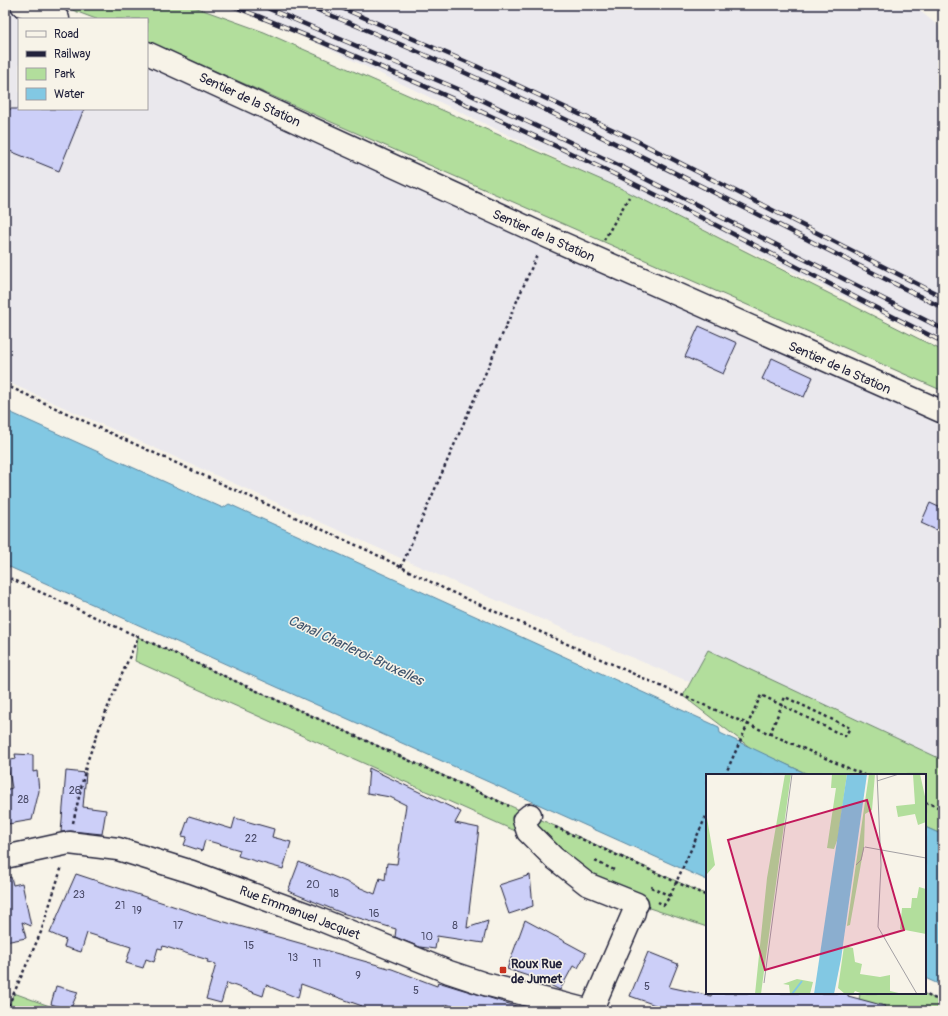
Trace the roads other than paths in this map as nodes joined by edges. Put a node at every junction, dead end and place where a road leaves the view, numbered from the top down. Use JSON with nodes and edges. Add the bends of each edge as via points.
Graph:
{"nodes":[{"id":1,"x":22,"y":5,"type":"edge"},
{"id":2,"x":55,"y":18,"type":"edge"},
{"id":3,"x":148,"y":53,"type":"edge"},
{"id":4,"x":943,"y":412,"type":"edge"},
{"id":5,"x":530,"y":815,"type":"road end"},
{"id":6,"x":5,"y":857,"type":"edge"},
{"id":7,"x":591,"y":1011,"type":"edge"}],
"edges":[{"from":1,"to":2,"type":"street"},
{"from":3,"to":4,"type":"street","name":"Sentier de la Station","via":[[546,236]]},
{"from":5,"to":7,"type":"street","via":[[524,820],[528,832],[554,858],[587,884],[635,908]]},
{"from":6,"to":7,"type":"street","name":"Rue Emmanuel Jacquet","via":[[69,843],[118,849],[192,872],[310,915],[449,972],[485,984]]}]}
